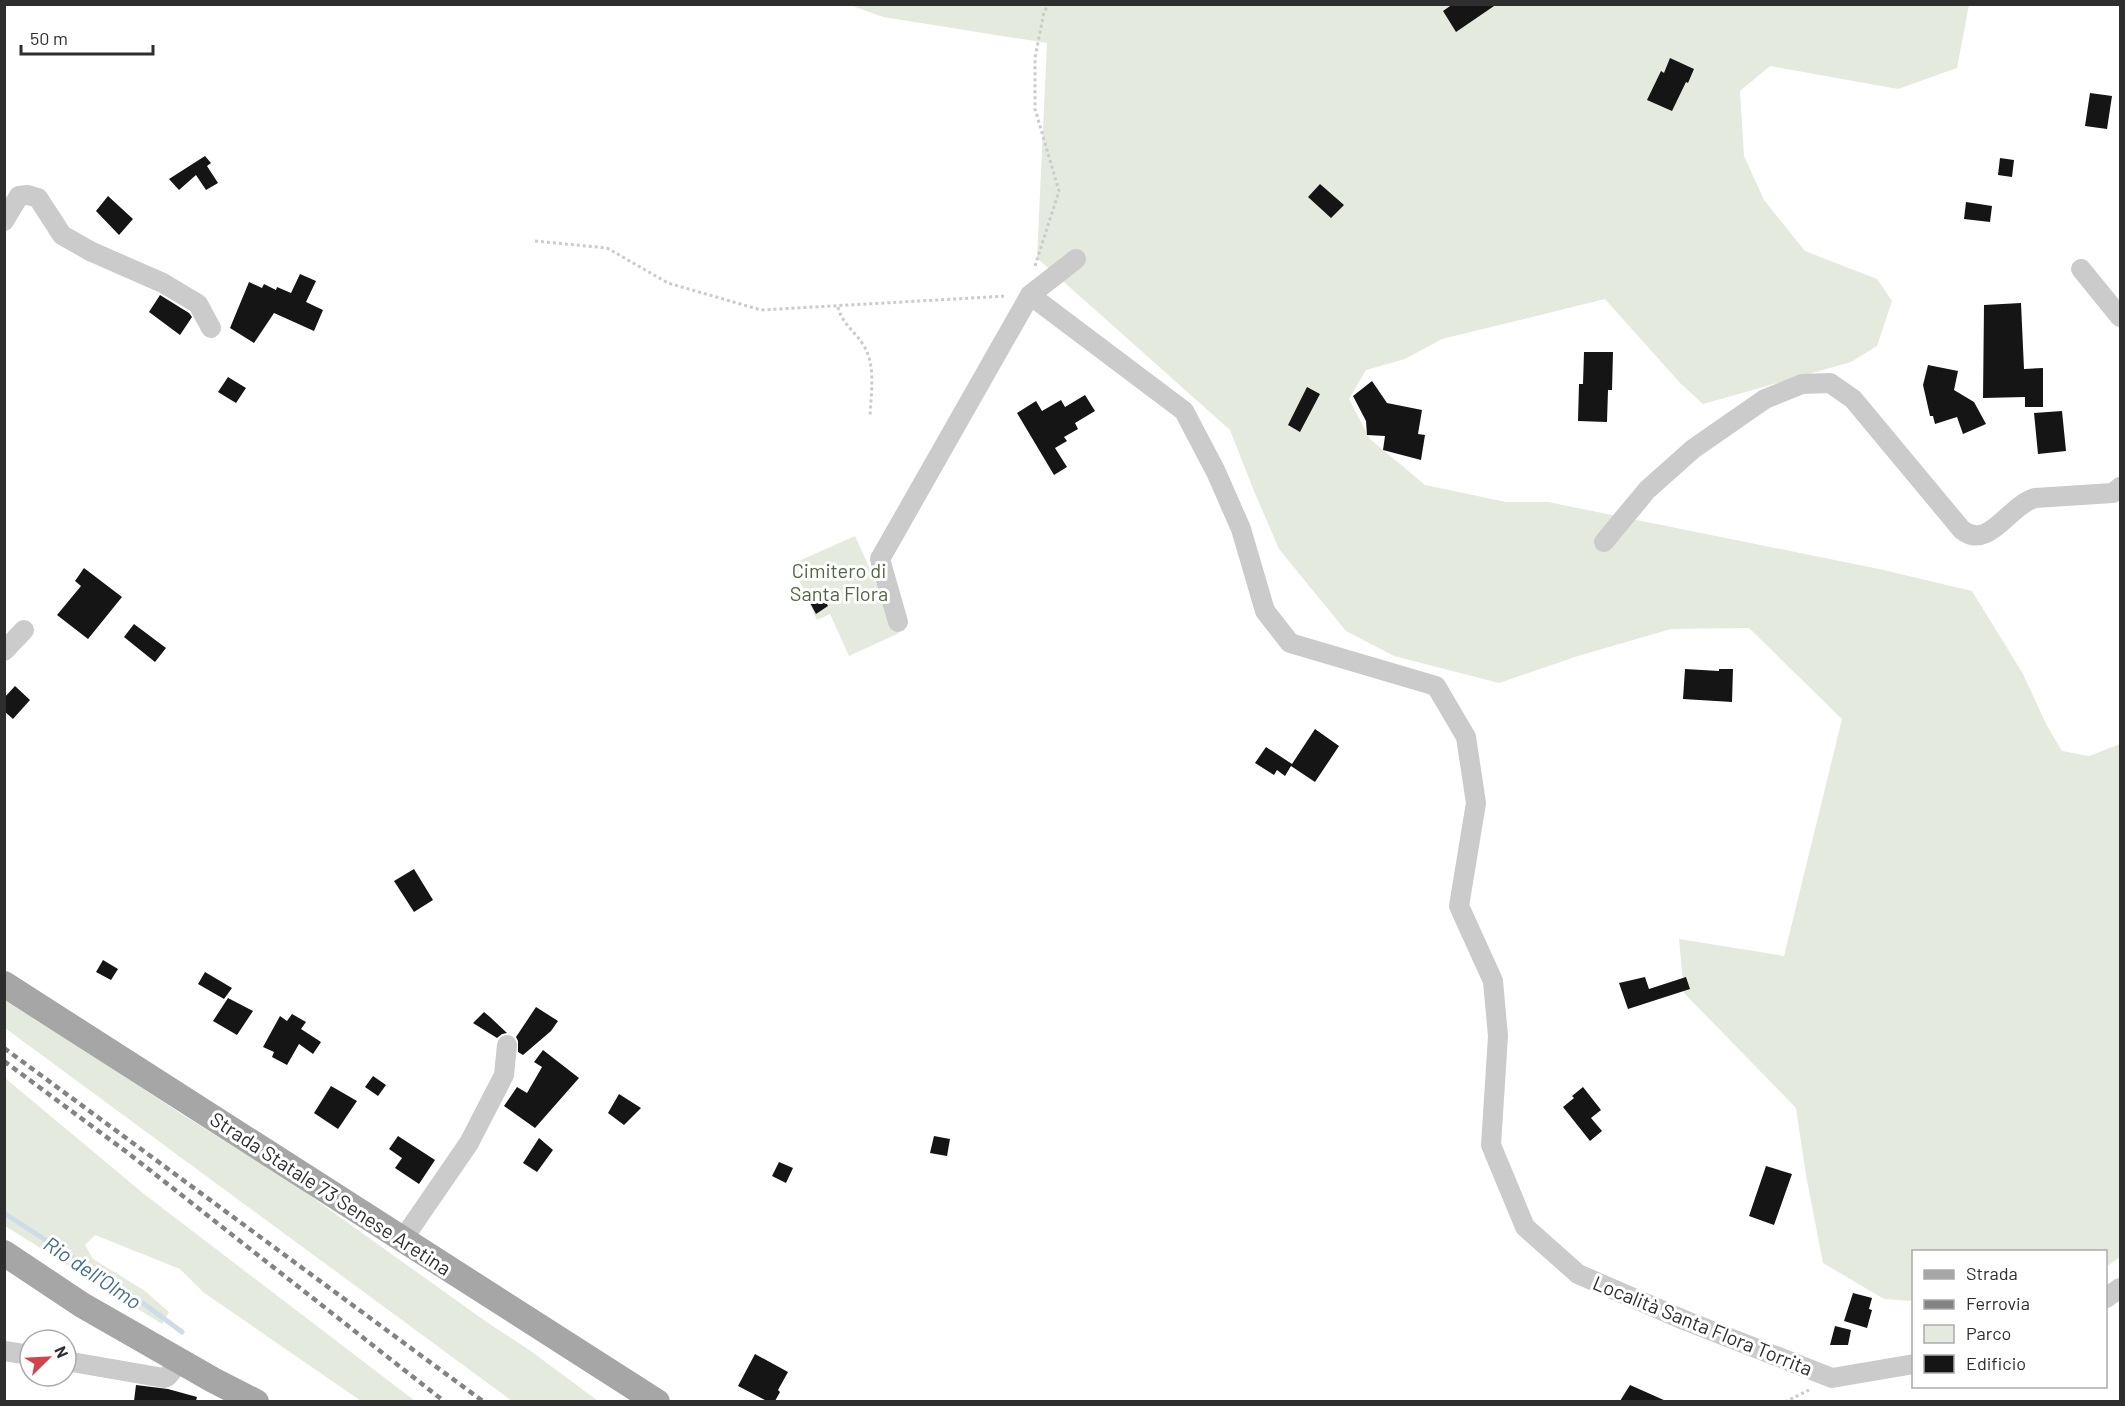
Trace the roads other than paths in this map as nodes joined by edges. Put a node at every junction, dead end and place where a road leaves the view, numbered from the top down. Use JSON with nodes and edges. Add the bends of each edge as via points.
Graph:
{"nodes":[{"id":1,"x":4,"y":221,"type":"edge"},
{"id":2,"x":1076,"y":259,"type":"dead end"},
{"id":3,"x":2080,"y":269,"type":"dead end"},
{"id":4,"x":1030,"y":295,"type":"junction"},
{"id":5,"x":2121,"y":318,"type":"edge"},
{"id":6,"x":211,"y":328,"type":"dead end"},
{"id":7,"x":2121,"y":488,"type":"edge"},
{"id":8,"x":1604,"y":542,"type":"dead end"},
{"id":9,"x":898,"y":622,"type":"dead end"},
{"id":10,"x":24,"y":630,"type":"dead end"},
{"id":11,"x":4,"y":651,"type":"edge"},
{"id":12,"x":4,"y":984,"type":"edge"},
{"id":13,"x":507,"y":1045,"type":"dead end"},
{"id":14,"x":403,"y":1239,"type":"junction"},
{"id":15,"x":4,"y":1253,"type":"edge"},
{"id":16,"x":2121,"y":1288,"type":"edge"},
{"id":17,"x":2107,"y":1297,"type":"edge"},
{"id":18,"x":180,"y":1361,"type":"junction"},
{"id":19,"x":78,"y":1363,"type":"edge"},
{"id":20,"x":1912,"y":1364,"type":"edge"},
{"id":21,"x":213,"y":1380,"type":"junction"},
{"id":22,"x":240,"y":1401,"type":"edge"},
{"id":23,"x":256,"y":1401,"type":"edge"},
{"id":24,"x":657,"y":1401,"type":"edge"}],
"edges":[{"from":1,"to":6,"type":"street","via":[[19,196],[39,198],[62,235],[198,304]]},
{"from":2,"to":4,"type":"street"},
{"from":3,"to":5,"type":"street"},
{"from":4,"to":9,"type":"street","via":[[880,559]]},
{"from":4,"to":20,"type":"street","name":"Località Santa Flora Torrita","via":[[1184,411],[1241,529],[1265,611],[1290,643],[1436,686],[1466,737],[1476,803],[1459,906],[1493,981],[1498,1036],[1491,1145],[1525,1227],[1578,1274],[1832,1378]]},
{"from":7,"to":8,"type":"street","via":[[2113,493],[2025,500],[1983,535],[1972,535],[1962,530],[1853,399],[1830,383],[1802,384],[1765,399],[1693,448],[1647,490]]},
{"from":10,"to":11,"type":"street"},
{"from":12,"to":14,"type":"main road","name":"Strada Statale 73 Senese Aretina"},
{"from":13,"to":14,"type":"street","via":[[504,1075],[469,1143]]},
{"from":14,"to":24,"type":"main road","name":"Strada Statale 73 Senese Aretina"},
{"from":15,"to":18,"type":"main road","via":[[82,1305]]},
{"from":16,"to":17,"type":"street"},
{"from":18,"to":19,"type":"street","via":[[164,1378]]},
{"from":18,"to":21,"type":"main road"},
{"from":21,"to":22,"type":"main road"},
{"from":21,"to":23,"type":"main road"}]}
